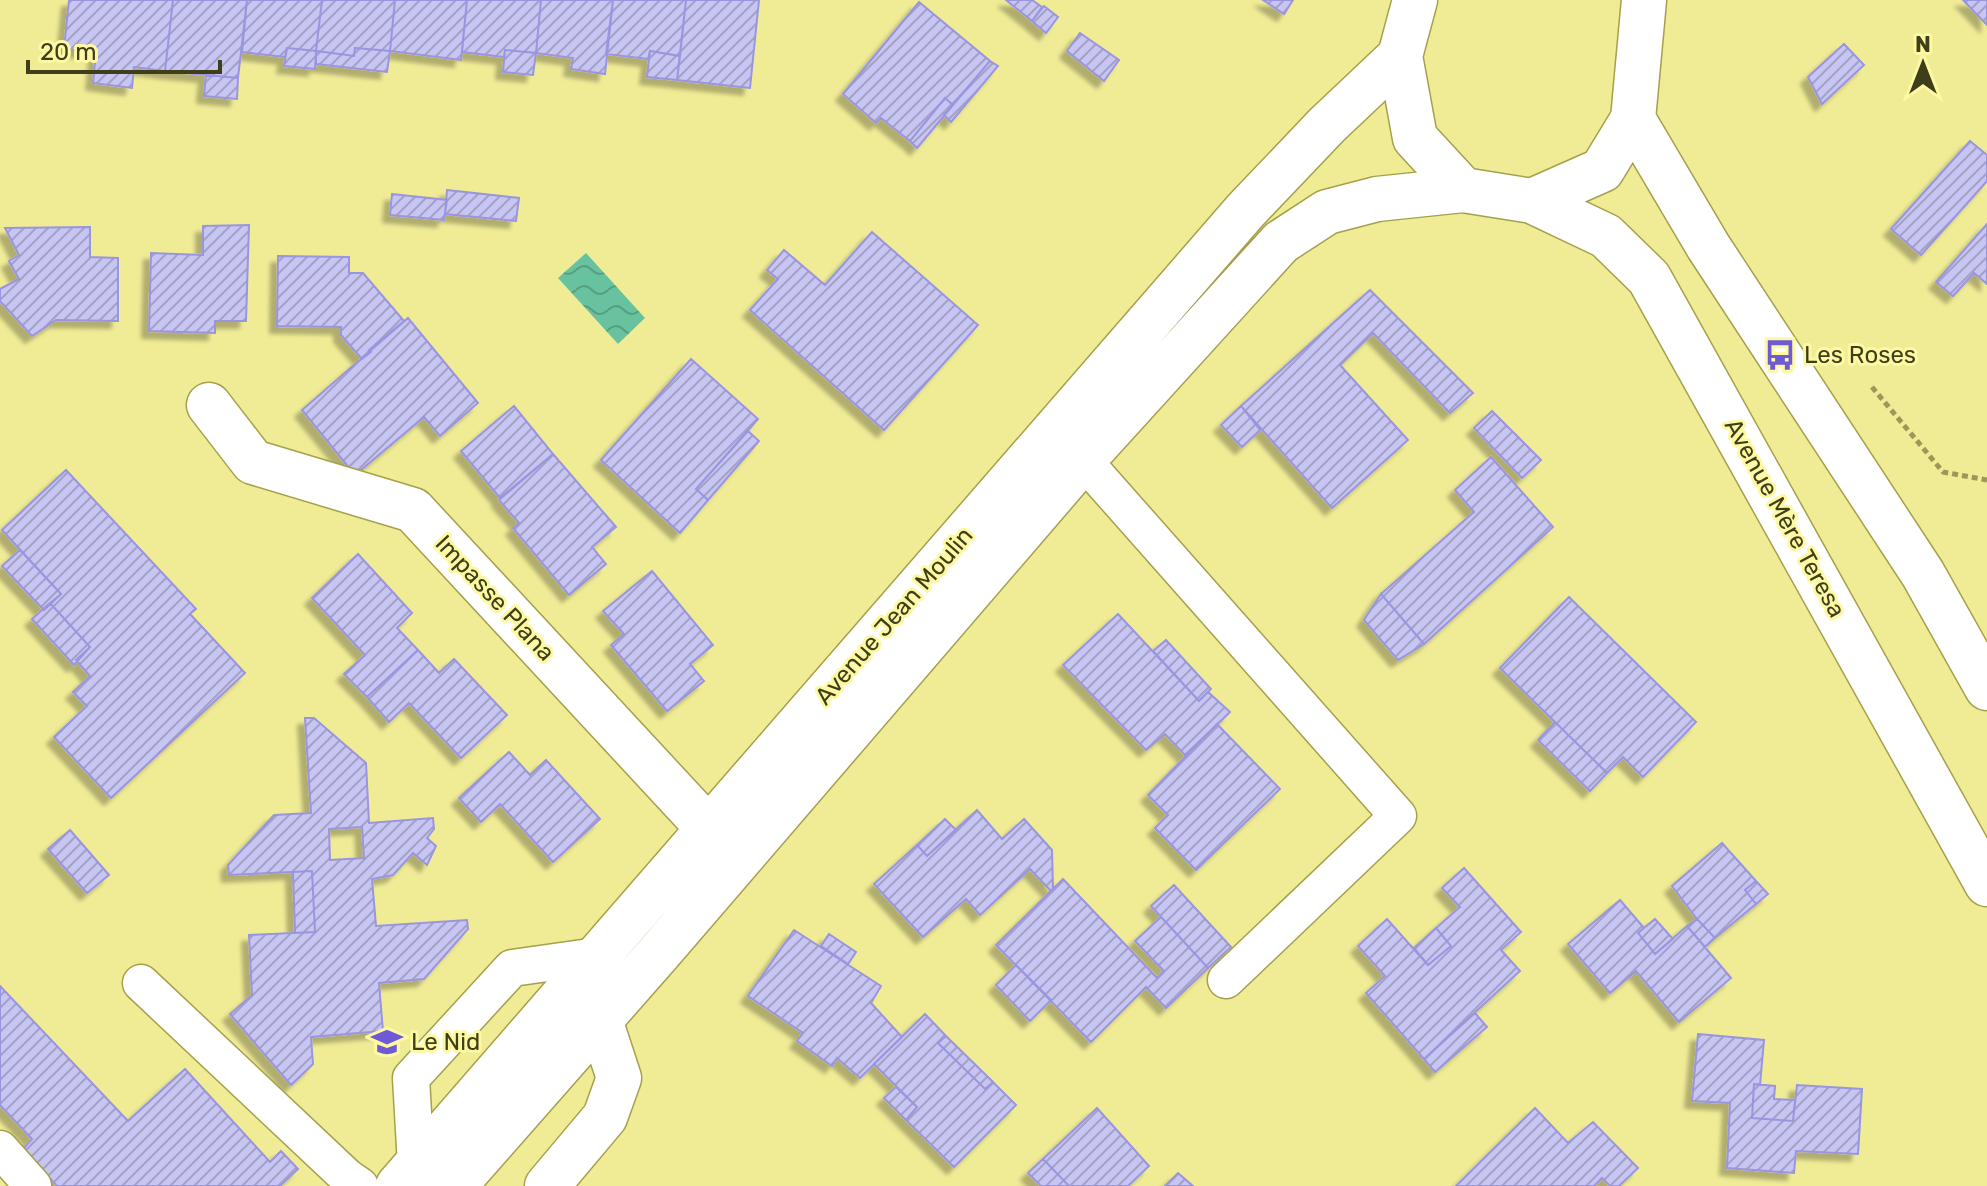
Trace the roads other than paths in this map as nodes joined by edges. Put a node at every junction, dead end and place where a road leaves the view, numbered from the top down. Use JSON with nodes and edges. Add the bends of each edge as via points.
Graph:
{"nodes":[{"id":1,"x":1415,"y":0,"type":"edge"},
{"id":2,"x":1644,"y":0,"type":"edge"},
{"id":3,"x":1400,"y":56,"type":"junction"},
{"id":4,"x":1633,"y":119,"type":"junction"},
{"id":5,"x":1463,"y":190,"type":"junction"},
{"id":6,"x":1532,"y":201,"type":"junction"},
{"id":7,"x":209,"y":405,"type":"dead end"},
{"id":8,"x":1083,"y":460,"type":"junction"},
{"id":9,"x":1987,"y":688,"type":"edge"},
{"id":10,"x":709,"y":828,"type":"junction"},
{"id":11,"x":738,"y":861,"type":"junction"},
{"id":12,"x":1987,"y":884,"type":"edge"},
{"id":13,"x":597,"y":956,"type":"junction"},
{"id":14,"x":1226,"y":980,"type":"dead end"},
{"id":15,"x":141,"y":983,"type":"dead end"},
{"id":16,"x":600,"y":1020,"type":"junction"},
{"id":17,"x":0,"y":1149,"type":"edge"},
{"id":18,"x":420,"y":1179,"type":"edge"},
{"id":19,"x":33,"y":1186,"type":"edge"},
{"id":20,"x":360,"y":1186,"type":"edge"},
{"id":21,"x":454,"y":1186,"type":"edge"},
{"id":22,"x":547,"y":1186,"type":"edge"}],
"edges":[{"from":1,"to":3,"type":"street"},
{"from":2,"to":4,"type":"street"},
{"from":3,"to":5,"type":"street","via":[[1415,138]]},
{"from":3,"to":10,"type":"street","name":"Avenue Jean Moulin","via":[[1246,210]]},
{"from":4,"to":6,"type":"street","via":[[1602,170]]},
{"from":4,"to":9,"type":"street","via":[[1708,246],[1923,574]]},
{"from":5,"to":6,"type":"street","name":"Avenue Mère Teresa"},
{"from":5,"to":8,"type":"street","name":"Avenue Jean Moulin","via":[[1377,199],[1327,212],[1281,242]]},
{"from":6,"to":12,"type":"street","name":"Avenue Mère Teresa","via":[[1606,236],[1649,278]]},
{"from":7,"to":10,"type":"street","name":"Impasse Plana","via":[[253,462],[413,510]]},
{"from":8,"to":11,"type":"street","name":"Avenue Jean Moulin"},
{"from":8,"to":14,"type":"lane","via":[[1398,816]]},
{"from":10,"to":11,"type":"street","name":"Impasse Plana"},
{"from":10,"to":13,"type":"street","name":"Avenue Jean Moulin"},
{"from":11,"to":16,"type":"street","name":"Avenue Jean Moulin"},
{"from":13,"to":18,"type":"street","name":"Avenue Jean Moulin"},
{"from":13,"to":18,"type":"lane","via":[[512,968],[411,1078]]},
{"from":15,"to":20,"type":"lane"},
{"from":16,"to":21,"type":"street","name":"Avenue Jean Moulin"},
{"from":16,"to":22,"type":"street","via":[[619,1078],[605,1117]]},
{"from":17,"to":19,"type":"lane"}]}
